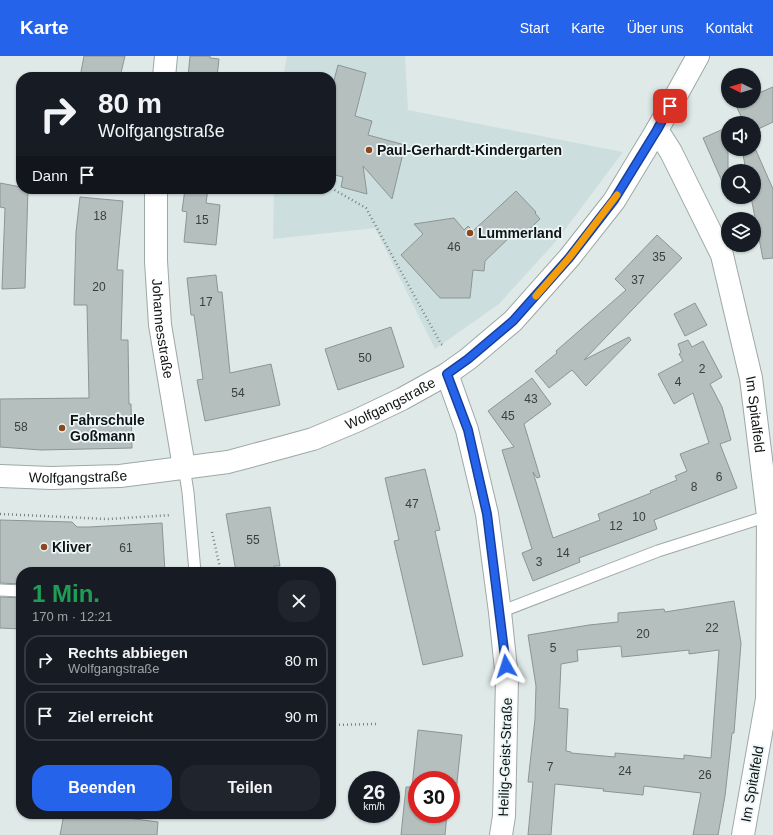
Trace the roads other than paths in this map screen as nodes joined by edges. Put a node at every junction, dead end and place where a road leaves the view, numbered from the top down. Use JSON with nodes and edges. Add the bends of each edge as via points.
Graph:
{"nodes":[{"id":1,"x":166,"y":56,"type":"edge"},
{"id":2,"x":698,"y":56,"type":"edge"},
{"id":3,"x":164,"y":72,"type":"edge"},
{"id":4,"x":657,"y":130,"type":"junction"},
{"id":5,"x":156,"y":194,"type":"edge"},
{"id":6,"x":447,"y":374,"type":"junction"},
{"id":7,"x":184,"y":467,"type":"junction"},
{"id":8,"x":0,"y":476,"type":"edge"},
{"id":9,"x":768,"y":516,"type":"junction"},
{"id":10,"x":195,"y":567,"type":"edge"},
{"id":11,"x":0,"y":590,"type":"edge"},
{"id":12,"x":16,"y":591,"type":"edge"},
{"id":13,"x":500,"y":612,"type":"junction"},
{"id":14,"x":501,"y":835,"type":"edge"},
{"id":15,"x":743,"y":835,"type":"edge"}],
"edges":[{"from":1,"to":3,"type":"street"},
{"from":2,"to":4,"type":"street","name":"Wolfgangstraße"},
{"from":4,"to":6,"type":"street","name":"Wolfgangstraße","via":[[614,200],[569,258],[513,321]]},
{"from":4,"to":9,"type":"street","name":"Im Spitalfeld","via":[[671,152],[722,255],[751,378]]},
{"from":5,"to":7,"type":"street","name":"Johannesstraße","via":[[156,261],[160,325]]},
{"from":6,"to":7,"type":"street","name":"Wolfgangstraße","via":[[402,399],[313,439],[228,462]]},
{"from":6,"to":13,"type":"street","name":"Heilig-Geist-Straße","via":[[468,430],[487,514]]},
{"from":7,"to":8,"type":"street","name":"Wolfgangstraße","via":[[120,476]]},
{"from":7,"to":10,"type":"lane"},
{"from":9,"to":13,"type":"lane","via":[[658,550]]},
{"from":9,"to":15,"type":"street","name":"Im Spitalfeld","via":[[767,700]]},
{"from":11,"to":12,"type":"lane"},
{"from":13,"to":14,"type":"street","name":"Heilig-Geist-Straße","via":[[508,679],[504,816]]}]}
